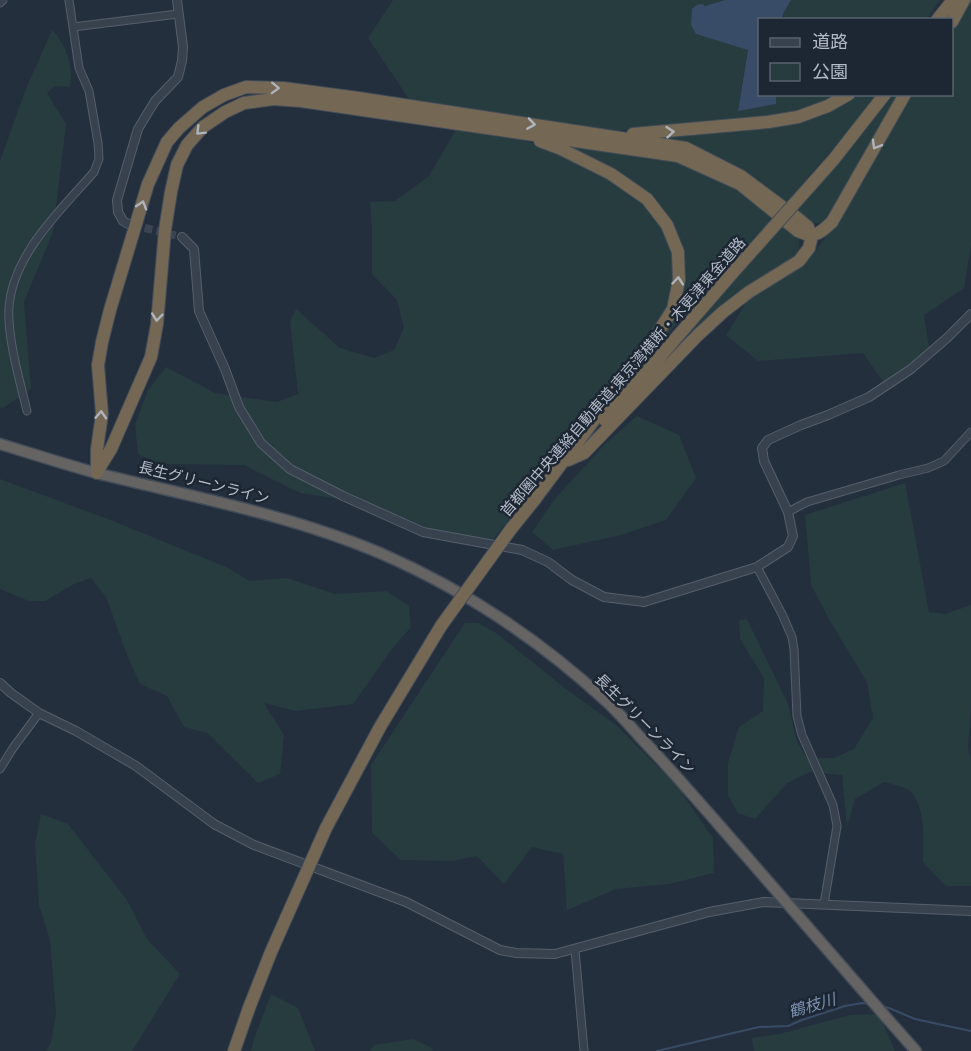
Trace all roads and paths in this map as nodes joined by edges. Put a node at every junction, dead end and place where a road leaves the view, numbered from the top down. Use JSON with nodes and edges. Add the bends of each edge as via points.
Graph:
{"nodes":[{"id":1,"x":69,"y":0,"type":"edge"},
{"id":2,"x":177,"y":0,"type":"edge"},
{"id":3,"x":953,"y":0,"type":"edge"},
{"id":4,"x":964,"y":0,"type":"edge"},
{"id":5,"x":178,"y":14,"type":"junction"},
{"id":6,"x":940,"y":18,"type":"edge"},
{"id":7,"x":953,"y":19,"type":"edge"},
{"id":8,"x":73,"y":27,"type":"junction"},
{"id":9,"x":846,"y":96,"type":"edge"},
{"id":10,"x":883,"y":96,"type":"edge"},
{"id":11,"x":904,"y":96,"type":"edge"},
{"id":12,"x":512,"y":131,"type":"junction"},
{"id":13,"x":611,"y":136,"type":"junction"},
{"id":14,"x":128,"y":224,"type":"dead end"},
{"id":15,"x":810,"y":235,"type":"junction"},
{"id":16,"x":182,"y":237,"type":"dead end"},
{"id":17,"x":971,"y":314,"type":"edge"},
{"id":18,"x":27,"y":411,"type":"dead end"},
{"id":19,"x":971,"y":432,"type":"edge"},
{"id":20,"x":0,"y":444,"type":"edge"},
{"id":21,"x":568,"y":460,"type":"junction"},
{"id":22,"x":97,"y":473,"type":"junction"},
{"id":23,"x":532,"y":502,"type":"junction"},
{"id":24,"x":788,"y":512,"type":"junction"},
{"id":25,"x":757,"y":567,"type":"junction"},
{"id":26,"x":0,"y":683,"type":"edge"},
{"id":27,"x":39,"y":713,"type":"junction"},
{"id":28,"x":0,"y":769,"type":"edge"},
{"id":29,"x":824,"y":904,"type":"junction"},
{"id":30,"x":971,"y":911,"type":"edge"},
{"id":31,"x":575,"y":950,"type":"junction"},
{"id":32,"x":234,"y":1051,"type":"edge"},
{"id":33,"x":584,"y":1051,"type":"edge"},
{"id":34,"x":916,"y":1051,"type":"edge"}],
"edges":[{"from":1,"to":8,"type":"street"},
{"from":2,"to":5,"type":"street"},
{"from":3,"to":6,"type":"highway"},
{"from":4,"to":7,"type":"highway"},
{"from":5,"to":8,"type":"street"},
{"from":5,"to":14,"type":"street","via":[[183,47],[178,77],[155,101],[138,129],[117,200],[118,212]]},
{"from":8,"to":18,"type":"street","via":[[79,68],[89,91],[99,159],[94,172],[35,242],[12,289],[10,328]]},
{"from":13,"to":9,"type":"highway","one_way":true,"via":[[798,117]]},
{"from":10,"to":21,"type":"highway","name":"首都圏中央連絡自動車道;東京湾横断・木更津東金道路","bridge":true,"via":[[834,159]]},
{"from":11,"to":15,"type":"highway","one_way":true,"via":[[832,222],[819,234]]},
{"from":12,"to":15,"type":"highway","via":[[678,156],[740,184],[798,231]]},
{"from":12,"to":22,"type":"highway","one_way":true,"via":[[273,99],[244,103],[203,127],[187,145],[177,165],[165,230],[151,357]]},
{"from":23,"to":12,"type":"highway","one_way":true,"via":[[673,309],[679,280],[678,252],[668,225],[647,199],[611,174],[560,148]]},
{"from":13,"to":15,"type":"highway","via":[[686,148],[741,176],[808,227]]},
{"from":22,"to":13,"type":"highway","one_way":true,"via":[[102,414],[98,365],[110,310],[148,184],[167,142],[203,107],[246,87],[283,88]]},
{"from":15,"to":21,"type":"highway","via":[[809,248],[799,261],[723,312],[584,453]]},
{"from":16,"to":25,"type":"street","via":[[194,249],[199,311],[239,407],[261,443],[290,469],[423,532],[522,550],[548,561],[572,580],[604,597],[644,602]]},
{"from":17,"to":24,"type":"street","via":[[911,369],[869,397],[768,440],[762,448],[764,461]]},
{"from":19,"to":24,"type":"street","via":[[944,461],[928,468],[807,502]]},
{"from":20,"to":22,"type":"highway","name":"長生グリーンライン"},
{"from":21,"to":23,"type":"highway","name":"首都圏中央連絡自動車道;東京湾横断・木更津東金道路"},
{"from":22,"to":34,"type":"highway","name":"長生グリーンライン","bridge":true,"via":[[272,515],[380,553],[479,604],[541,647],[607,702],[669,767]]},
{"from":23,"to":32,"type":"highway","name":"首都圏中央連絡自動車道;東京湾横断・木更津東金道路","bridge":true,"via":[[441,626],[380,727],[326,828],[275,942]]},
{"from":24,"to":25,"type":"street","via":[[793,536],[788,547]]},
{"from":25,"to":29,"type":"street","via":[[792,637],[797,716],[833,805],[837,826]]},
{"from":26,"to":27,"type":"street"},
{"from":27,"to":28,"type":"street"},
{"from":27,"to":31,"type":"street","via":[[136,766],[214,824],[254,845],[406,902],[500,950],[555,954]]},
{"from":29,"to":30,"type":"street"},
{"from":29,"to":31,"type":"street","via":[[764,902],[740,906]]},
{"from":31,"to":33,"type":"street"}]}
